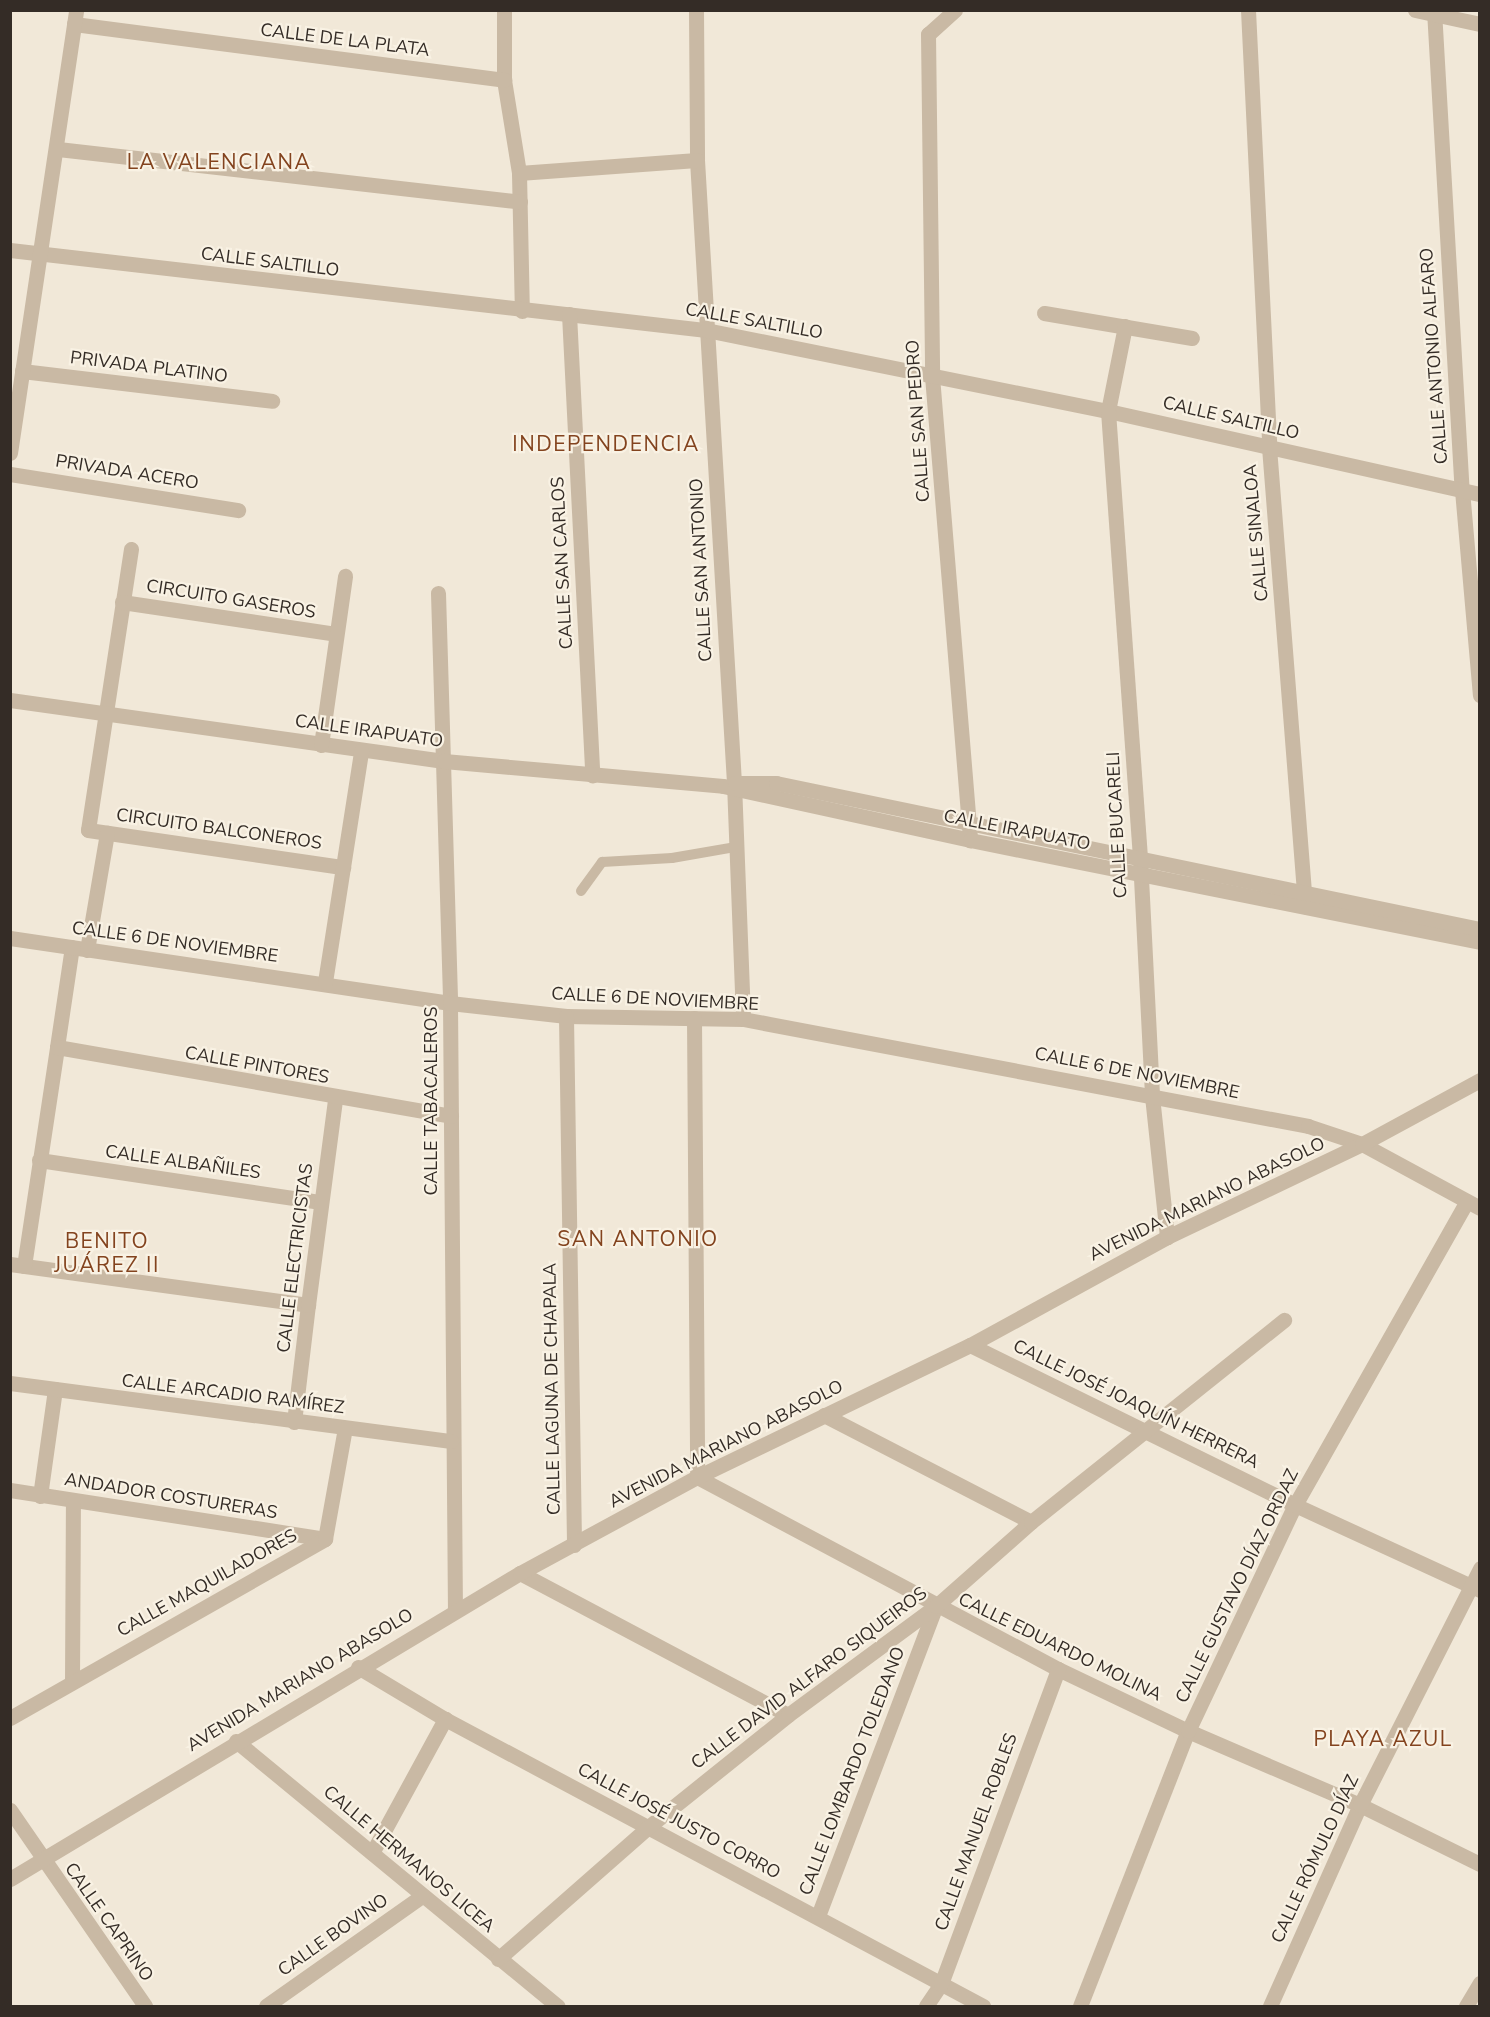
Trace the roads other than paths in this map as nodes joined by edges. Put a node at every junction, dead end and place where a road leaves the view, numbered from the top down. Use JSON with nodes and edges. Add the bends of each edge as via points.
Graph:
{"nodes":[{"id":1,"x":504,"y":10,"type":"edge"},
{"id":2,"x":696,"y":10,"type":"edge"},
{"id":3,"x":955,"y":10,"type":"edge"},
{"id":4,"x":1248,"y":10,"type":"edge"},
{"id":5,"x":1415,"y":10,"type":"edge"},
{"id":6,"x":1433,"y":12,"type":"edge"},
{"id":7,"x":75,"y":17,"type":"edge"},
{"id":8,"x":1479,"y":24,"type":"edge"},
{"id":9,"x":504,"y":80,"type":"junction"},
{"id":10,"x":58,"y":149,"type":"junction"},
{"id":11,"x":697,"y":160,"type":"junction"},
{"id":12,"x":519,"y":173,"type":"junction"},
{"id":13,"x":520,"y":202,"type":"junction"},
{"id":14,"x":10,"y":250,"type":"edge"},
{"id":15,"x":42,"y":255,"type":"junction"},
{"id":16,"x":522,"y":311,"type":"junction"},
{"id":17,"x":1044,"y":313,"type":"dead end"},
{"id":18,"x":569,"y":314,"type":"junction"},
{"id":19,"x":1125,"y":326,"type":"junction"},
{"id":20,"x":706,"y":330,"type":"junction"},
{"id":21,"x":1192,"y":338,"type":"dead end"},
{"id":22,"x":22,"y":371,"type":"junction"},
{"id":23,"x":932,"y":376,"type":"junction"},
{"id":24,"x":272,"y":401,"type":"dead end"},
{"id":25,"x":1108,"y":411,"type":"junction"},
{"id":26,"x":1269,"y":447,"type":"junction"},
{"id":27,"x":10,"y":453,"type":"edge"},
{"id":28,"x":10,"y":474,"type":"edge"},
{"id":29,"x":1462,"y":490,"type":"junction"},
{"id":30,"x":1479,"y":494,"type":"edge"},
{"id":31,"x":237,"y":510,"type":"dead end"},
{"id":32,"x":130,"y":549,"type":"dead end"},
{"id":33,"x":345,"y":576,"type":"dead end"},
{"id":34,"x":438,"y":593,"type":"dead end"},
{"id":35,"x":122,"y":602,"type":"junction"},
{"id":36,"x":336,"y":634,"type":"junction"},
{"id":37,"x":1479,"y":695,"type":"edge"},
{"id":38,"x":10,"y":700,"type":"edge"},
{"id":39,"x":104,"y":715,"type":"junction"},
{"id":40,"x":321,"y":745,"type":"junction"},
{"id":41,"x":361,"y":751,"type":"junction"},
{"id":42,"x":444,"y":761,"type":"junction"},
{"id":43,"x":592,"y":775,"type":"junction"},
{"id":44,"x":730,"y":786,"type":"junction"},
{"id":45,"x":970,"y":824,"type":"junction"},
{"id":46,"x":107,"y":832,"type":"junction"},
{"id":47,"x":970,"y":840,"type":"junction"},
{"id":48,"x":736,"y":847,"type":"junction"},
{"id":49,"x":1140,"y":858,"type":"junction"},
{"id":50,"x":343,"y":867,"type":"junction"},
{"id":51,"x":1140,"y":874,"type":"junction"},
{"id":52,"x":581,"y":891,"type":"dead end"},
{"id":53,"x":1305,"y":900,"type":"junction"},
{"id":54,"x":1479,"y":929,"type":"edge"},
{"id":55,"x":10,"y":938,"type":"edge"},
{"id":56,"x":1479,"y":942,"type":"edge"},
{"id":57,"x":80,"y":949,"type":"junction"},
{"id":58,"x":325,"y":982,"type":"junction"},
{"id":59,"x":450,"y":1003,"type":"junction"},
{"id":60,"x":566,"y":1016,"type":"junction"},
{"id":61,"x":694,"y":1018,"type":"junction"},
{"id":62,"x":743,"y":1019,"type":"junction"},
{"id":63,"x":57,"y":1047,"type":"junction"},
{"id":64,"x":1479,"y":1080,"type":"edge"},
{"id":65,"x":1152,"y":1096,"type":"junction"},
{"id":66,"x":335,"y":1099,"type":"junction"},
{"id":67,"x":451,"y":1116,"type":"junction"},
{"id":68,"x":1362,"y":1144,"type":"junction"},
{"id":69,"x":39,"y":1160,"type":"junction"},
{"id":70,"x":321,"y":1202,"type":"junction"},
{"id":71,"x":1473,"y":1205,"type":"edge"},
{"id":72,"x":1167,"y":1237,"type":"junction"},
{"id":73,"x":17,"y":1265,"type":"edge"},
{"id":74,"x":308,"y":1305,"type":"junction"},
{"id":75,"x":1284,"y":1320,"type":"dead end"},
{"id":76,"x":970,"y":1345,"type":"junction"},
{"id":77,"x":10,"y":1383,"type":"edge"},
{"id":78,"x":55,"y":1389,"type":"junction"},
{"id":79,"x":824,"y":1415,"type":"junction"},
{"id":80,"x":294,"y":1422,"type":"junction"},
{"id":81,"x":345,"y":1428,"type":"junction"},
{"id":82,"x":1145,"y":1429,"type":"junction"},
{"id":83,"x":451,"y":1441,"type":"junction"},
{"id":84,"x":697,"y":1477,"type":"junction"},
{"id":85,"x":10,"y":1490,"type":"edge"},
{"id":86,"x":40,"y":1496,"type":"junction"},
{"id":87,"x":73,"y":1501,"type":"junction"},
{"id":88,"x":1295,"y":1505,"type":"junction"},
{"id":89,"x":1031,"y":1522,"type":"junction"},
{"id":90,"x":325,"y":1539,"type":"junction"},
{"id":91,"x":574,"y":1545,"type":"junction"},
{"id":92,"x":1479,"y":1568,"type":"edge"},
{"id":93,"x":520,"y":1573,"type":"junction"},
{"id":94,"x":1475,"y":1587,"type":"edge"},
{"id":95,"x":936,"y":1606,"type":"junction"},
{"id":96,"x":455,"y":1609,"type":"junction"},
{"id":97,"x":358,"y":1667,"type":"junction"},
{"id":98,"x":1058,"y":1669,"type":"junction"},
{"id":99,"x":72,"y":1682,"type":"junction"},
{"id":100,"x":788,"y":1715,"type":"junction"},
{"id":101,"x":10,"y":1718,"type":"edge"},
{"id":102,"x":446,"y":1719,"type":"junction"},
{"id":103,"x":1188,"y":1731,"type":"junction"},
{"id":104,"x":236,"y":1741,"type":"junction"},
{"id":105,"x":1360,"y":1804,"type":"junction"},
{"id":106,"x":10,"y":1810,"type":"edge"},
{"id":107,"x":647,"y":1828,"type":"junction"},
{"id":108,"x":372,"y":1853,"type":"junction"},
{"id":109,"x":42,"y":1861,"type":"junction"},
{"id":110,"x":1479,"y":1864,"type":"edge"},
{"id":111,"x":10,"y":1879,"type":"edge"},
{"id":112,"x":422,"y":1896,"type":"junction"},
{"id":113,"x":818,"y":1916,"type":"junction"},
{"id":114,"x":498,"y":1959,"type":"junction"},
{"id":115,"x":1479,"y":1983,"type":"edge"},
{"id":116,"x":941,"y":1984,"type":"junction"},
{"id":117,"x":145,"y":2007,"type":"edge"},
{"id":118,"x":266,"y":2007,"type":"edge"},
{"id":119,"x":558,"y":2007,"type":"edge"},
{"id":120,"x":926,"y":2007,"type":"edge"},
{"id":121,"x":983,"y":2007,"type":"edge"},
{"id":122,"x":1080,"y":2007,"type":"edge"},
{"id":123,"x":1270,"y":2007,"type":"edge"},
{"id":124,"x":1466,"y":2007,"type":"edge"}],
"edges":[{"from":1,"to":9,"type":"street"},
{"from":2,"to":11,"type":"street","name":"CALLE SAN ANTONIO"},
{"from":3,"to":23,"type":"street","name":"CALLE SAN PEDRO","via":[[928,34]]},
{"from":4,"to":26,"type":"street","name":"CALLE SINALOA"},
{"from":5,"to":6,"type":"street"},
{"from":6,"to":8,"type":"street"},
{"from":6,"to":29,"type":"street","name":"CALLE ANTONIO ALFARO"},
{"from":7,"to":9,"type":"street","name":"CALLE DE LA PLATA"},
{"from":7,"to":10,"type":"street"},
{"from":9,"to":12,"type":"street"},
{"from":10,"to":13,"type":"street"},
{"from":10,"to":15,"type":"street"},
{"from":11,"to":12,"type":"street"},
{"from":11,"to":20,"type":"street","name":"CALLE SAN ANTONIO"},
{"from":12,"to":13,"type":"street"},
{"from":13,"to":16,"type":"street"},
{"from":14,"to":15,"type":"street","name":"CALLE SALTILLO"},
{"from":15,"to":16,"type":"street","name":"CALLE SALTILLO"},
{"from":15,"to":22,"type":"street"},
{"from":16,"to":18,"type":"street","name":"CALLE SALTILLO"},
{"from":17,"to":19,"type":"street"},
{"from":18,"to":20,"type":"street","name":"CALLE SALTILLO"},
{"from":18,"to":43,"type":"street","name":"CALLE SAN CARLOS"},
{"from":19,"to":21,"type":"street"},
{"from":19,"to":25,"type":"street","name":"CALLE BUCARELI"},
{"from":20,"to":23,"type":"street","name":"CALLE SALTILLO"},
{"from":20,"to":44,"type":"street","name":"CALLE SAN ANTONIO"},
{"from":22,"to":24,"type":"street","name":"PRIVADA PLATINO"},
{"from":22,"to":27,"type":"street"},
{"from":23,"to":25,"type":"street","name":"CALLE SALTILLO"},
{"from":23,"to":45,"type":"street","name":"CALLE SAN PEDRO"},
{"from":25,"to":26,"type":"street","name":"CALLE SALTILLO"},
{"from":25,"to":49,"type":"street","name":"CALLE BUCARELI"},
{"from":26,"to":29,"type":"street","name":"CALLE SALTILLO"},
{"from":26,"to":53,"type":"street","name":"CALLE SINALOA"},
{"from":28,"to":31,"type":"street","name":"PRIVADA ACERO"},
{"from":29,"to":30,"type":"street","name":"CALLE SALTILLO"},
{"from":29,"to":37,"type":"street","name":"CALLE ANTONIO ALFARO"},
{"from":32,"to":35,"type":"street"},
{"from":33,"to":36,"type":"street"},
{"from":34,"to":42,"type":"street","name":"CALLE TABACALEROS"},
{"from":35,"to":36,"type":"street","name":"CIRCUITO GASEROS"},
{"from":35,"to":39,"type":"street","name":"CIRCUITO GASEROS"},
{"from":36,"to":40,"type":"street","name":"CIRCUITO GASEROS"},
{"from":38,"to":39,"type":"street","name":"CALLE IRAPUATO"},
{"from":39,"to":40,"type":"street","name":"CALLE IRAPUATO"},
{"from":39,"to":46,"type":"street","name":"CIRCUITO BALCONEROS","via":[[88,830]]},
{"from":40,"to":41,"type":"street","name":"CALLE IRAPUATO"},
{"from":41,"to":42,"type":"street","name":"CALLE IRAPUATO"},
{"from":41,"to":50,"type":"street","name":"CIRCUITO BALCONEROS"},
{"from":42,"to":43,"type":"street","name":"CALLE IRAPUATO"},
{"from":42,"to":59,"type":"street","name":"CALLE TABACALEROS"},
{"from":43,"to":44,"type":"street","name":"CALLE IRAPUATO"},
{"from":44,"to":45,"type":"street","name":"CALLE IRAPUATO","via":[[776,783]]},
{"from":44,"to":47,"type":"street","name":"CALLE IRAPUATO"},
{"from":44,"to":48,"type":"street","name":"CALLE SAN ANTONIO"},
{"from":45,"to":47,"type":"street","name":"CALLE SAN PEDRO"},
{"from":45,"to":49,"type":"street","name":"CALLE IRAPUATO"},
{"from":46,"to":50,"type":"street","name":"CIRCUITO BALCONEROS"},
{"from":46,"to":57,"type":"street"},
{"from":47,"to":51,"type":"street","name":"CALLE IRAPUATO"},
{"from":48,"to":52,"type":"lane","via":[[672,858],[603,862]]},
{"from":48,"to":62,"type":"street","name":"CALLE SAN ANTONIO"},
{"from":49,"to":51,"type":"street","name":"CALLE BUCARELI"},
{"from":49,"to":53,"type":"street","name":"CALLE IRAPUATO"},
{"from":50,"to":58,"type":"street"},
{"from":51,"to":53,"type":"street","name":"CALLE IRAPUATO"},
{"from":51,"to":65,"type":"street","name":"CALLE BUCARELI"},
{"from":53,"to":54,"type":"street","name":"CALLE IRAPUATO"},
{"from":53,"to":56,"type":"street","name":"CALLE IRAPUATO"},
{"from":55,"to":57,"type":"street","name":"CALLE 6 DE NOVIEMBRE"},
{"from":57,"to":58,"type":"street","name":"CALLE 6 DE NOVIEMBRE"},
{"from":57,"to":63,"type":"street"},
{"from":58,"to":59,"type":"street","name":"CALLE 6 DE NOVIEMBRE"},
{"from":59,"to":60,"type":"street","name":"CALLE 6 DE NOVIEMBRE"},
{"from":59,"to":67,"type":"street","name":"CALLE TABACALEROS"},
{"from":60,"to":61,"type":"street","name":"CALLE 6 DE NOVIEMBRE"},
{"from":60,"to":91,"type":"street","name":"CALLE LAGUNA DE CHAPALA"},
{"from":61,"to":62,"type":"street","name":"CALLE 6 DE NOVIEMBRE"},
{"from":61,"to":84,"type":"street"},
{"from":62,"to":65,"type":"street","name":"CALLE 6 DE NOVIEMBRE"},
{"from":63,"to":66,"type":"street","name":"CALLE PINTORES"},
{"from":63,"to":69,"type":"street"},
{"from":64,"to":68,"type":"street","name":"AVENIDA MARIANO ABASOLO"},
{"from":65,"to":68,"type":"street","name":"CALLE 6 DE NOVIEMBRE","via":[[1308,1126]]},
{"from":65,"to":72,"type":"street","name":"CALLE BUCARELI"},
{"from":66,"to":67,"type":"street","name":"CALLE PINTORES"},
{"from":66,"to":70,"type":"street","name":"CALLE ELECTRICISTAS"},
{"from":67,"to":83,"type":"street","name":"CALLE TABACALEROS"},
{"from":68,"to":71,"type":"street","name":"CALLE 6 DE NOVIEMBRE"},
{"from":68,"to":72,"type":"street","name":"AVENIDA MARIANO ABASOLO"},
{"from":69,"to":70,"type":"street","name":"CALLE ALBAÑILES"},
{"from":69,"to":73,"type":"street"},
{"from":70,"to":74,"type":"street","name":"CALLE ELECTRICISTAS"},
{"from":71,"to":88,"type":"street","name":"CALLE GUSTAVO DÍAZ ORDAZ"},
{"from":72,"to":76,"type":"street","name":"AVENIDA MARIANO ABASOLO"},
{"from":73,"to":74,"type":"street"},
{"from":74,"to":80,"type":"street","name":"CALLE ELECTRICISTAS"},
{"from":75,"to":82,"type":"street","name":"CALLE DAVID ALFARO SIQUEIROS"},
{"from":76,"to":79,"type":"street","name":"AVENIDA MARIANO ABASOLO"},
{"from":76,"to":82,"type":"street","name":"CALLE JOSÉ JOAQUÍN HERRERA"},
{"from":77,"to":78,"type":"street","name":"CALLE ARCADIO RAMÍREZ"},
{"from":78,"to":80,"type":"street","name":"CALLE ARCADIO RAMÍREZ"},
{"from":78,"to":86,"type":"street"},
{"from":79,"to":84,"type":"street","name":"AVENIDA MARIANO ABASOLO"},
{"from":79,"to":89,"type":"street"},
{"from":80,"to":81,"type":"street","name":"CALLE ARCADIO RAMÍREZ"},
{"from":81,"to":83,"type":"street","name":"CALLE ARCADIO RAMÍREZ"},
{"from":81,"to":90,"type":"street","name":"CALLE MAQUILADORES"},
{"from":82,"to":88,"type":"street","name":"CALLE JOSÉ JOAQUÍN HERRERA"},
{"from":82,"to":89,"type":"street","name":"CALLE DAVID ALFARO SIQUEIROS"},
{"from":83,"to":96,"type":"street","name":"CALLE TABACALEROS"},
{"from":84,"to":91,"type":"street","name":"AVENIDA MARIANO ABASOLO"},
{"from":84,"to":95,"type":"street","name":"CALLE EDUARDO MOLINA"},
{"from":85,"to":86,"type":"street","name":"ANDADOR COSTURERAS"},
{"from":86,"to":87,"type":"street","name":"ANDADOR COSTURERAS"},
{"from":87,"to":90,"type":"street","name":"ANDADOR COSTURERAS"},
{"from":87,"to":99,"type":"street"},
{"from":88,"to":94,"type":"street","name":"CALLE JOSÉ JOAQUÍN HERRERA"},
{"from":88,"to":103,"type":"street","name":"CALLE GUSTAVO DÍAZ ORDAZ"},
{"from":89,"to":95,"type":"street","name":"CALLE DAVID ALFARO SIQUEIROS"},
{"from":90,"to":99,"type":"street","name":"CALLE MAQUILADORES"},
{"from":91,"to":93,"type":"street","name":"AVENIDA MARIANO ABASOLO"},
{"from":92,"to":94,"type":"street","name":"CALLE RÓMULO DÍAZ"},
{"from":93,"to":96,"type":"street","name":"AVENIDA MARIANO ABASOLO"},
{"from":93,"to":100,"type":"street"},
{"from":94,"to":105,"type":"street","name":"CALLE RÓMULO DÍAZ"},
{"from":95,"to":98,"type":"street","name":"CALLE EDUARDO MOLINA"},
{"from":95,"to":100,"type":"street","name":"CALLE DAVID ALFARO SIQUEIROS"},
{"from":95,"to":113,"type":"street","name":"CALLE LOMBARDO TOLEDANO"},
{"from":96,"to":97,"type":"street","name":"AVENIDA MARIANO ABASOLO"},
{"from":97,"to":102,"type":"street","name":"CALLE JOSÉ JUSTO CORRO"},
{"from":97,"to":104,"type":"street","name":"AVENIDA MARIANO ABASOLO"},
{"from":98,"to":103,"type":"street","name":"CALLE EDUARDO MOLINA"},
{"from":98,"to":116,"type":"street","name":"CALLE MANUEL ROBLES"},
{"from":99,"to":101,"type":"street","name":"CALLE MAQUILADORES"},
{"from":100,"to":107,"type":"street","name":"CALLE DAVID ALFARO SIQUEIROS"},
{"from":102,"to":107,"type":"street","name":"CALLE JOSÉ JUSTO CORRO"},
{"from":102,"to":108,"type":"street"},
{"from":103,"to":105,"type":"street","name":"CALLE EDUARDO MOLINA"},
{"from":103,"to":122,"type":"street","name":"CALLE GUSTAVO DÍAZ ORDAZ"},
{"from":104,"to":108,"type":"street","name":"CALLE HERMANOS LICEA"},
{"from":104,"to":109,"type":"street","name":"AVENIDA MARIANO ABASOLO"},
{"from":105,"to":110,"type":"street","name":"CALLE EDUARDO MOLINA"},
{"from":105,"to":123,"type":"street","name":"CALLE RÓMULO DÍAZ"},
{"from":106,"to":109,"type":"street","name":"CALLE CAPRINO"},
{"from":107,"to":113,"type":"street","name":"CALLE JOSÉ JUSTO CORRO"},
{"from":107,"to":114,"type":"street","name":"CALLE DAVID ALFARO SIQUEIROS"},
{"from":108,"to":112,"type":"street","name":"CALLE HERMANOS LICEA"},
{"from":109,"to":111,"type":"street","name":"AVENIDA MARIANO ABASOLO"},
{"from":109,"to":117,"type":"street","name":"CALLE CAPRINO"},
{"from":112,"to":114,"type":"street","name":"CALLE HERMANOS LICEA"},
{"from":112,"to":118,"type":"street","name":"CALLE BOVINO"},
{"from":113,"to":116,"type":"street","name":"CALLE JOSÉ JUSTO CORRO"},
{"from":114,"to":119,"type":"street","name":"CALLE HERMANOS LICEA"},
{"from":115,"to":124,"type":"street"},
{"from":116,"to":120,"type":"street","name":"CALLE MANUEL ROBLES"},
{"from":116,"to":121,"type":"street","name":"CALLE JOSÉ JUSTO CORRO"}]}
